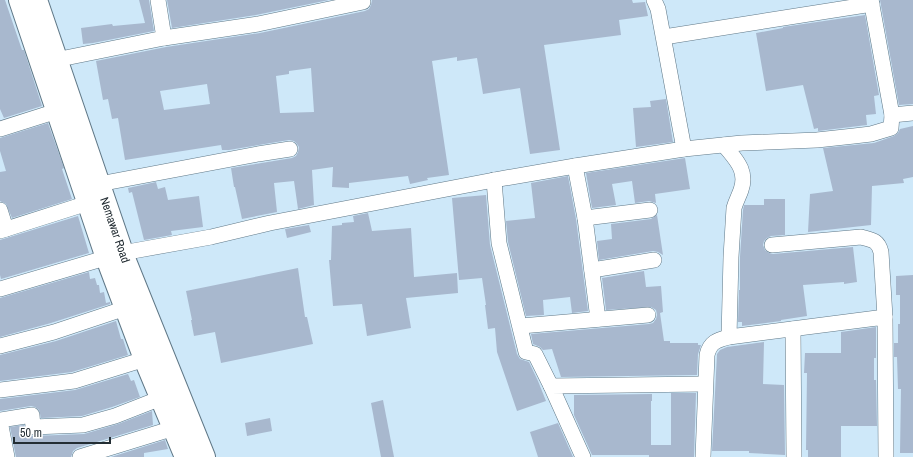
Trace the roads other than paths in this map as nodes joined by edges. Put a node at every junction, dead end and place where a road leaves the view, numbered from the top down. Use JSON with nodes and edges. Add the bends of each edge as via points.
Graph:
{"nodes":[{"id":1,"x":20,"y":0,"type":"edge"},
{"id":2,"x":36,"y":0,"type":"edge"},
{"id":3,"x":158,"y":0,"type":"edge"},
{"id":4,"x":654,"y":0,"type":"edge"},
{"id":5,"x":363,"y":2,"type":"dead end"},
{"id":6,"x":871,"y":2,"type":"edge"},
{"id":7,"x":664,"y":37,"type":"junction"},
{"id":8,"x":164,"y":38,"type":"junction"},
{"id":9,"x":50,"y":67,"type":"junction"},
{"id":10,"x":57,"y":111,"type":"junction"},
{"id":11,"x":913,"y":112,"type":"edge"},
{"id":12,"x":892,"y":115,"type":"junction"},
{"id":13,"x":0,"y":129,"type":"edge"},
{"id":14,"x":724,"y":145,"type":"junction"},
{"id":15,"x":290,"y":149,"type":"dead end"},
{"id":16,"x":684,"y":149,"type":"junction"},
{"id":17,"x":575,"y":166,"type":"junction"},
{"id":18,"x":494,"y":180,"type":"junction"},
{"id":19,"x":99,"y":184,"type":"junction"},
{"id":20,"x":88,"y":203,"type":"junction"},
{"id":21,"x":0,"y":210,"type":"edge"},
{"id":22,"x":650,"y":210,"type":"dead end"},
{"id":23,"x":585,"y":218,"type":"junction"},
{"id":24,"x":3,"y":230,"type":"edge"},
{"id":25,"x":772,"y":245,"type":"dead end"},
{"id":26,"x":115,"y":255,"type":"junction"},
{"id":27,"x":654,"y":260,"type":"dead end"},
{"id":28,"x":592,"y":270,"type":"junction"},
{"id":29,"x":0,"y":289,"type":"edge"},
{"id":30,"x":126,"y":308,"type":"junction"},
{"id":31,"x":648,"y":315,"type":"dead end"},
{"id":32,"x":885,"y":317,"type":"junction"},
{"id":33,"x":598,"y":319,"type":"junction"},
{"id":34,"x":521,"y":326,"type":"junction"},
{"id":35,"x":793,"y":329,"type":"junction"},
{"id":36,"x":729,"y":337,"type":"junction"},
{"id":37,"x":0,"y":346,"type":"edge"},
{"id":38,"x":145,"y":359,"type":"junction"},
{"id":39,"x":704,"y":384,"type":"junction"},
{"id":40,"x":551,"y":386,"type":"junction"},
{"id":41,"x":0,"y":390,"type":"edge"},
{"id":42,"x":161,"y":398,"type":"junction"},
{"id":43,"x":0,"y":421,"type":"edge"},
{"id":44,"x":174,"y":428,"type":"junction"},
{"id":45,"x":6,"y":457,"type":"edge"},
{"id":46,"x":80,"y":457,"type":"edge"},
{"id":47,"x":186,"y":457,"type":"edge"},
{"id":48,"x":204,"y":457,"type":"edge"},
{"id":49,"x":583,"y":457,"type":"edge"},
{"id":50,"x":703,"y":457,"type":"edge"},
{"id":51,"x":794,"y":457,"type":"edge"},
{"id":52,"x":886,"y":457,"type":"edge"}],
"edges":[{"from":1,"to":9,"type":"highway","name":"Nemawar Road"},
{"from":2,"to":9,"type":"highway","name":"Nemawar Road"},
{"from":3,"to":8,"type":"street"},
{"from":4,"to":7,"type":"street"},
{"from":5,"to":8,"type":"street","via":[[258,24]]},
{"from":6,"to":7,"type":"street"},
{"from":6,"to":12,"type":"street"},
{"from":7,"to":16,"type":"street"},
{"from":8,"to":9,"type":"street","via":[[65,58]]},
{"from":9,"to":10,"type":"highway","name":"Nemawar Road"},
{"from":9,"to":19,"type":"highway","name":"Nemawar Road"},
{"from":10,"to":13,"type":"street"},
{"from":10,"to":20,"type":"highway","name":"Nemawar Road"},
{"from":11,"to":12,"type":"street"},
{"from":12,"to":14,"type":"street","via":[[891,128],[871,134]]},
{"from":14,"to":16,"type":"street"},
{"from":14,"to":36,"type":"street","via":[[742,169],[743,178],[734,208]]},
{"from":15,"to":19,"type":"street"},
{"from":16,"to":17,"type":"street"},
{"from":17,"to":18,"type":"street"},
{"from":17,"to":23,"type":"street"},
{"from":18,"to":26,"type":"street"},
{"from":18,"to":34,"type":"street","via":[[500,243]]},
{"from":19,"to":26,"type":"highway","name":"Nemawar Road"},
{"from":20,"to":24,"type":"street"},
{"from":20,"to":26,"type":"highway","name":"Nemawar Road"},
{"from":21,"to":24,"type":"street"},
{"from":22,"to":23,"type":"street"},
{"from":23,"to":28,"type":"street"},
{"from":25,"to":32,"type":"street","via":[[861,237],[879,244],[882,252]]},
{"from":26,"to":29,"type":"street"},
{"from":26,"to":30,"type":"highway","name":"Nemawar Road"},
{"from":26,"to":48,"type":"highway","name":"Nemawar Road"},
{"from":27,"to":28,"type":"street"},
{"from":28,"to":33,"type":"street"},
{"from":30,"to":37,"type":"street","via":[[54,332]]},
{"from":30,"to":38,"type":"highway","name":"Nemawar Road"},
{"from":31,"to":33,"type":"street"},
{"from":32,"to":35,"type":"street"},
{"from":32,"to":52,"type":"street"},
{"from":33,"to":34,"type":"street"},
{"from":34,"to":40,"type":"street","via":[[526,352],[535,354]]},
{"from":35,"to":36,"type":"street"},
{"from":35,"to":51,"type":"street"},
{"from":36,"to":39,"type":"street","via":[[708,348]]},
{"from":38,"to":41,"type":"street","via":[[74,381]]},
{"from":38,"to":42,"type":"highway","name":"Nemawar Road"},
{"from":39,"to":40,"type":"street"},
{"from":39,"to":50,"type":"street"},
{"from":40,"to":49,"type":"street"},
{"from":42,"to":43,"type":"street","via":[[83,425],[33,427],[32,415]]},
{"from":42,"to":44,"type":"highway","name":"Nemawar Road"},
{"from":43,"to":45,"type":"street"},
{"from":44,"to":46,"type":"street"},
{"from":44,"to":47,"type":"highway","name":"Nemawar Road"}]}
